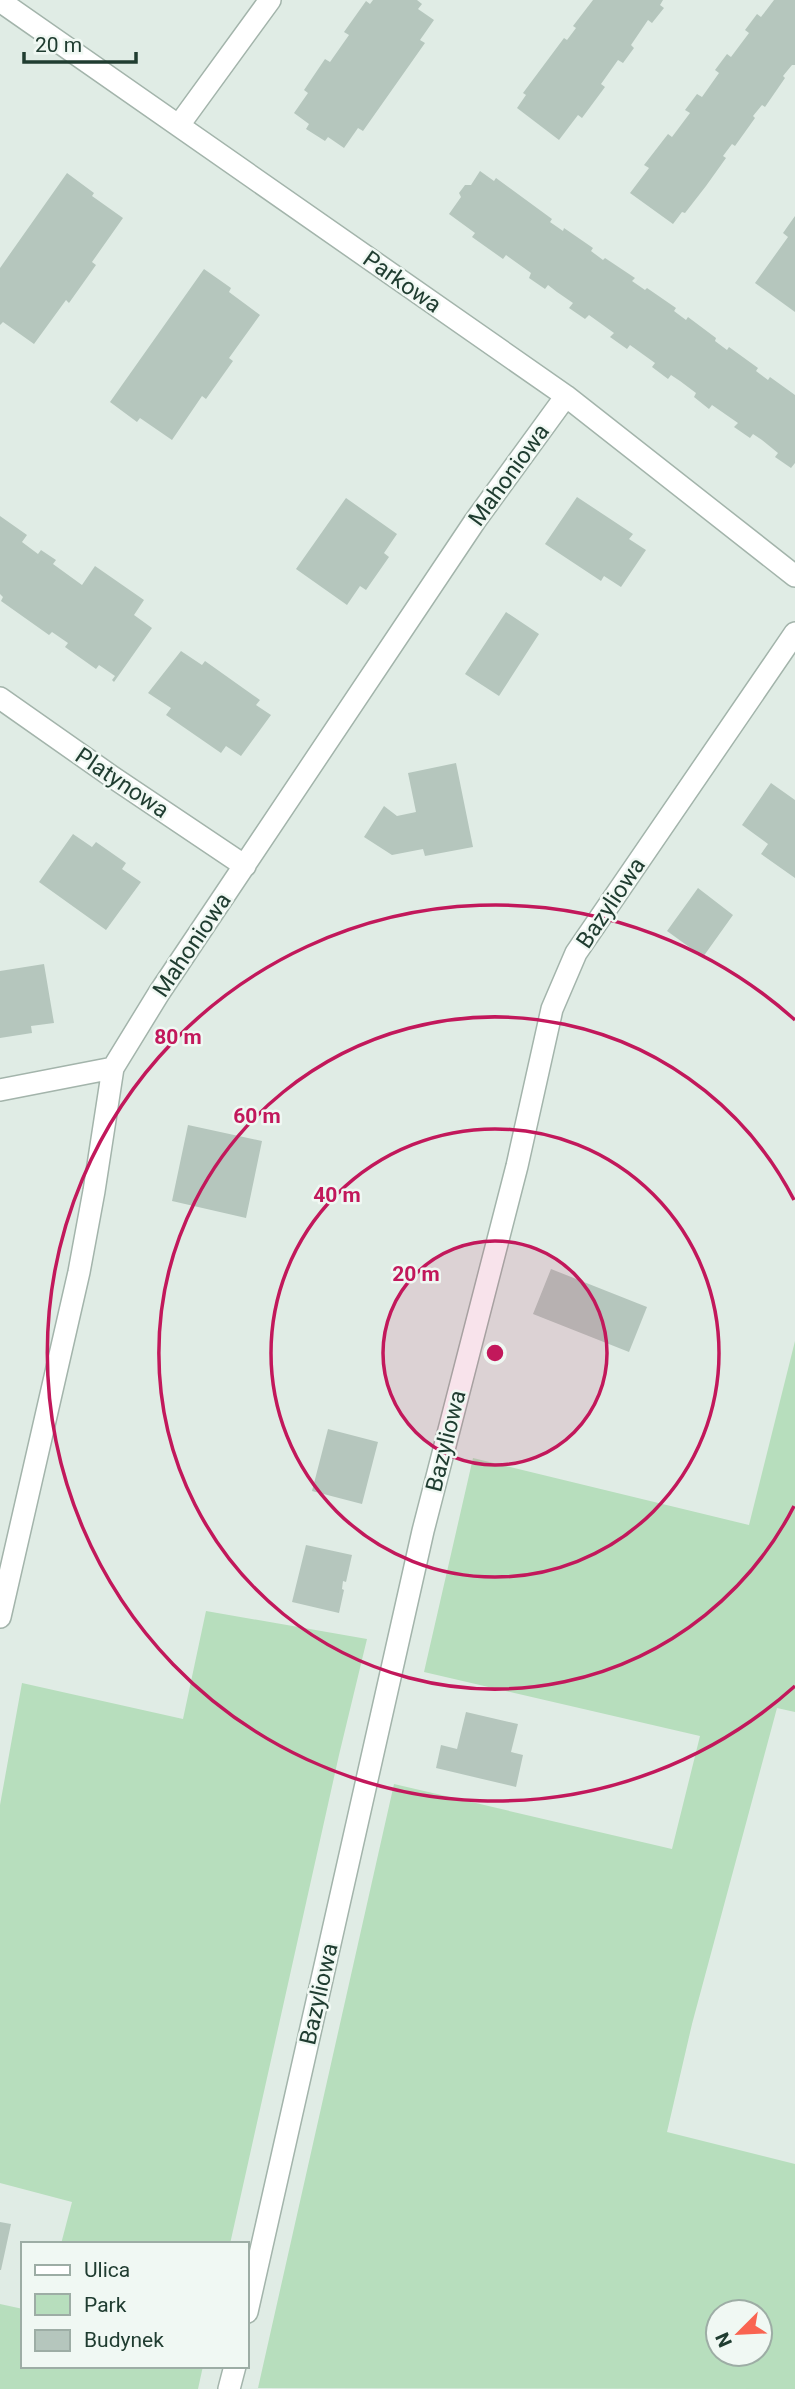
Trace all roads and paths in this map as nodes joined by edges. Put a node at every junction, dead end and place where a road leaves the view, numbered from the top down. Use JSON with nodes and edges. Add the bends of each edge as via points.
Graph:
{"nodes":[{"id":1,"x":270,"y":0,"type":"edge"},
{"id":2,"x":0,"y":1,"type":"edge"},
{"id":3,"x":178,"y":125,"type":"junction"},
{"id":4,"x":566,"y":397,"type":"junction"},
{"id":5,"x":795,"y":576,"type":"edge"},
{"id":6,"x":795,"y":633,"type":"edge"},
{"id":7,"x":0,"y":698,"type":"edge"},
{"id":8,"x":246,"y":866,"type":"junction"},
{"id":9,"x":113,"y":1068,"type":"junction"},
{"id":10,"x":0,"y":1090,"type":"edge"},
{"id":11,"x":0,"y":1617,"type":"edge"},
{"id":12,"x":248,"y":2308,"type":"edge"},
{"id":13,"x":234,"y":2368,"type":"edge"},
{"id":14,"x":229,"y":2389,"type":"edge"}],
"edges":[{"from":1,"to":3,"type":"street"},
{"from":2,"to":3,"type":"street","name":"Parkowa"},
{"from":3,"to":4,"type":"street","name":"Parkowa"},
{"from":4,"to":5,"type":"street","name":"Parkowa"},
{"from":4,"to":8,"type":"street","name":"Mahoniowa","via":[[475,520]]},
{"from":6,"to":12,"type":"street","name":"Bazyliowa","via":[[576,953],[552,1009],[517,1166],[423,1531]]},
{"from":7,"to":8,"type":"street","name":"Platynowa"},
{"from":8,"to":9,"type":"street","name":"Mahoniowa"},
{"from":9,"to":10,"type":"street"},
{"from":9,"to":11,"type":"street","name":"Mahoniowa","via":[[79,1272]]},
{"from":13,"to":14,"type":"street"}]}
